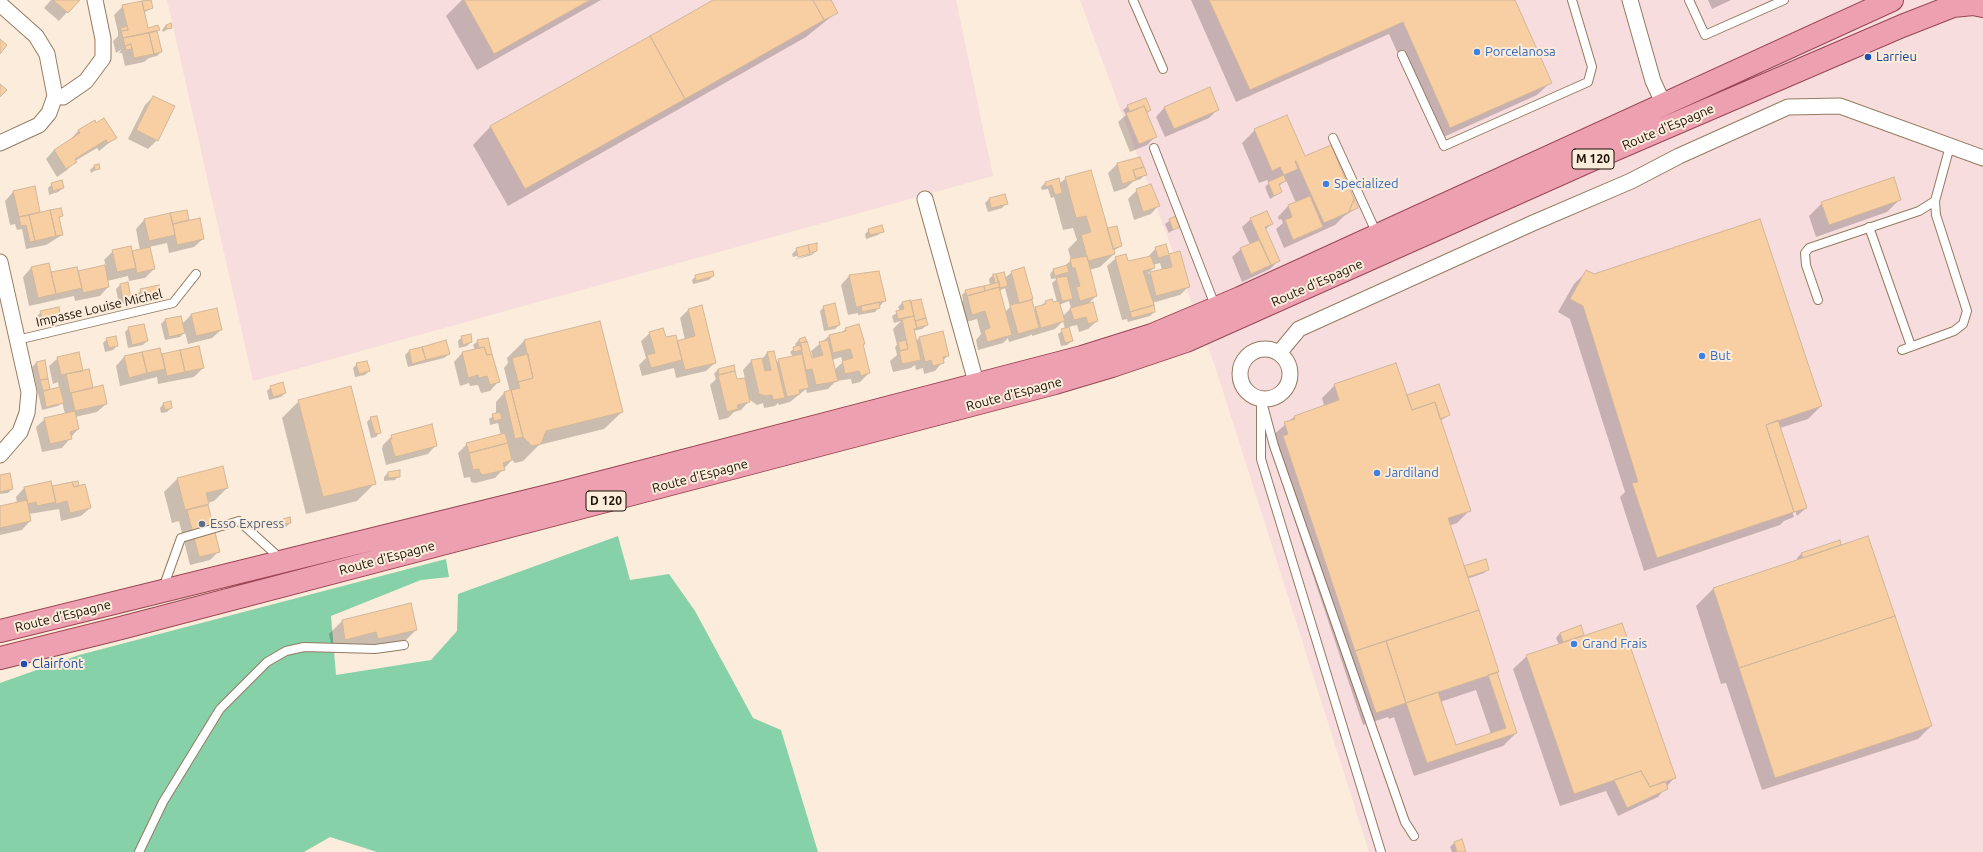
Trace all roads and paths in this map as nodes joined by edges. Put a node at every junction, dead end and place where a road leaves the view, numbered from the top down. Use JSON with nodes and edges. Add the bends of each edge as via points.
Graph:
{"nodes":[{"id":1,"x":95,"y":0,"type":"edge"},
{"id":2,"x":1133,"y":0,"type":"edge"},
{"id":3,"x":1572,"y":0,"type":"edge"},
{"id":4,"x":1630,"y":0,"type":"edge"},
{"id":5,"x":1689,"y":0,"type":"edge"},
{"id":6,"x":1784,"y":0,"type":"edge"},
{"id":7,"x":1892,"y":0,"type":"edge"},
{"id":8,"x":0,"y":4,"type":"edge"},
{"id":9,"x":1983,"y":6,"type":"edge"},
{"id":10,"x":1402,"y":55,"type":"dead end"},
{"id":11,"x":1163,"y":69,"type":"dead end"},
{"id":12,"x":55,"y":96,"type":"junction"},
{"id":13,"x":1664,"y":103,"type":"junction"},
{"id":14,"x":1333,"y":138,"type":"dead end"},
{"id":15,"x":0,"y":143,"type":"edge"},
{"id":16,"x":1950,"y":146,"type":"junction"},
{"id":17,"x":1154,"y":148,"type":"dead end"},
{"id":18,"x":1983,"y":158,"type":"edge"},
{"id":19,"x":925,"y":199,"type":"dead end"},
{"id":20,"x":1935,"y":201,"type":"junction"},
{"id":21,"x":1869,"y":227,"type":"junction"},
{"id":22,"x":1378,"y":235,"type":"junction"},
{"id":23,"x":0,"y":262,"type":"edge"},
{"id":24,"x":196,"y":274,"type":"dead end"},
{"id":25,"x":1818,"y":300,"type":"dead end"},
{"id":26,"x":1209,"y":318,"type":"junction"},
{"id":27,"x":17,"y":340,"type":"junction"},
{"id":28,"x":1912,"y":346,"type":"junction"},
{"id":29,"x":1902,"y":350,"type":"dead end"},
{"id":30,"x":1279,"y":354,"type":"junction"},
{"id":31,"x":979,"y":394,"type":"junction"},
{"id":32,"x":1261,"y":399,"type":"junction"},
{"id":33,"x":0,"y":456,"type":"edge"},
{"id":34,"x":283,"y":561,"type":"junction"},
{"id":35,"x":161,"y":592,"type":"junction"},
{"id":36,"x":0,"y":631,"type":"edge"},
{"id":37,"x":404,"y":645,"type":"dead end"},
{"id":38,"x":0,"y":658,"type":"edge"},
{"id":39,"x":1414,"y":836,"type":"dead end"},
{"id":40,"x":139,"y":852,"type":"edge"},
{"id":41,"x":1381,"y":852,"type":"edge"}],
"edges":[{"from":1,"to":12,"type":"street","via":[[103,39],[103,58],[86,80],[63,97]]},
{"from":2,"to":11,"type":"lane"},
{"from":3,"to":10,"type":"lane","via":[[1592,67],[1588,82],[1444,146]]},
{"from":4,"to":13,"type":"street","via":[[1653,81]]},
{"from":5,"to":6,"type":"lane","via":[[1705,35]]},
{"from":7,"to":13,"type":"main road","name":"Route d'Espagne","number":"M 120"},
{"from":8,"to":12,"type":"street","via":[[36,36],[47,54]]},
{"from":9,"to":26,"type":"main road","name":"Route d'Espagne","number":"M 120","via":[[1953,6],[1902,26],[1602,155]]},
{"from":12,"to":15,"type":"street","via":[[49,113],[39,125]]},
{"from":13,"to":22,"type":"main road","name":"Route d'Espagne","number":"M 120"},
{"from":14,"to":22,"type":"lane"},
{"from":16,"to":18,"type":"street"},
{"from":16,"to":20,"type":"lane"},
{"from":16,"to":30,"type":"street","via":[[1840,106],[1788,107],[1679,156],[1631,181],[1299,329]]},
{"from":17,"to":26,"type":"lane"},
{"from":19,"to":31,"type":"street"},
{"from":20,"to":21,"type":"lane","via":[[1919,211]]},
{"from":20,"to":28,"type":"lane","via":[[1936,215],[1967,311],[1963,324],[1954,331]]},
{"from":21,"to":25,"type":"lane","via":[[1809,248],[1805,252],[1806,265]]},
{"from":21,"to":28,"type":"lane"},
{"from":22,"to":26,"type":"main road","name":"Route d'Espagne","number":"M 120"},
{"from":23,"to":27,"type":"street"},
{"from":24,"to":27,"type":"lane","name":"Impasse Louise Michel","via":[[173,303]]},
{"from":26,"to":31,"type":"main road","name":"Route d'Espagne","number":"D 120","via":[[1186,340],[1112,366]]},
{"from":27,"to":33,"type":"street","via":[[29,392],[27,413],[20,432]]},
{"from":28,"to":29,"type":"lane"},
{"from":30,"to":32,"type":"street","via":[[1286,360],[1289,369],[1290,378],[1286,388],[1271,398]]},
{"from":30,"to":32,"type":"street","via":[[1257,350],[1248,356],[1242,365],[1240,376],[1243,387],[1251,395]]},
{"from":31,"to":34,"type":"main road","name":"Route d'Espagne","number":"D 120"},
{"from":31,"to":38,"type":"main road","name":"Route d'Espagne","number":"D 120","via":[[117,629]]},
{"from":32,"to":39,"type":"lane","via":[[1274,446],[1405,822]]},
{"from":32,"to":41,"type":"lane","via":[[1261,459]]},
{"from":34,"to":35,"type":"main road","name":"Route d'Espagne","number":"D 120"},
{"from":34,"to":35,"type":"lane","via":[[239,521],[181,538]]},
{"from":35,"to":36,"type":"main road","name":"Route d'Espagne","number":"D 120"},
{"from":37,"to":40,"type":"lane","via":[[375,649],[304,647],[286,651],[267,662],[220,709],[164,802]]}]}
